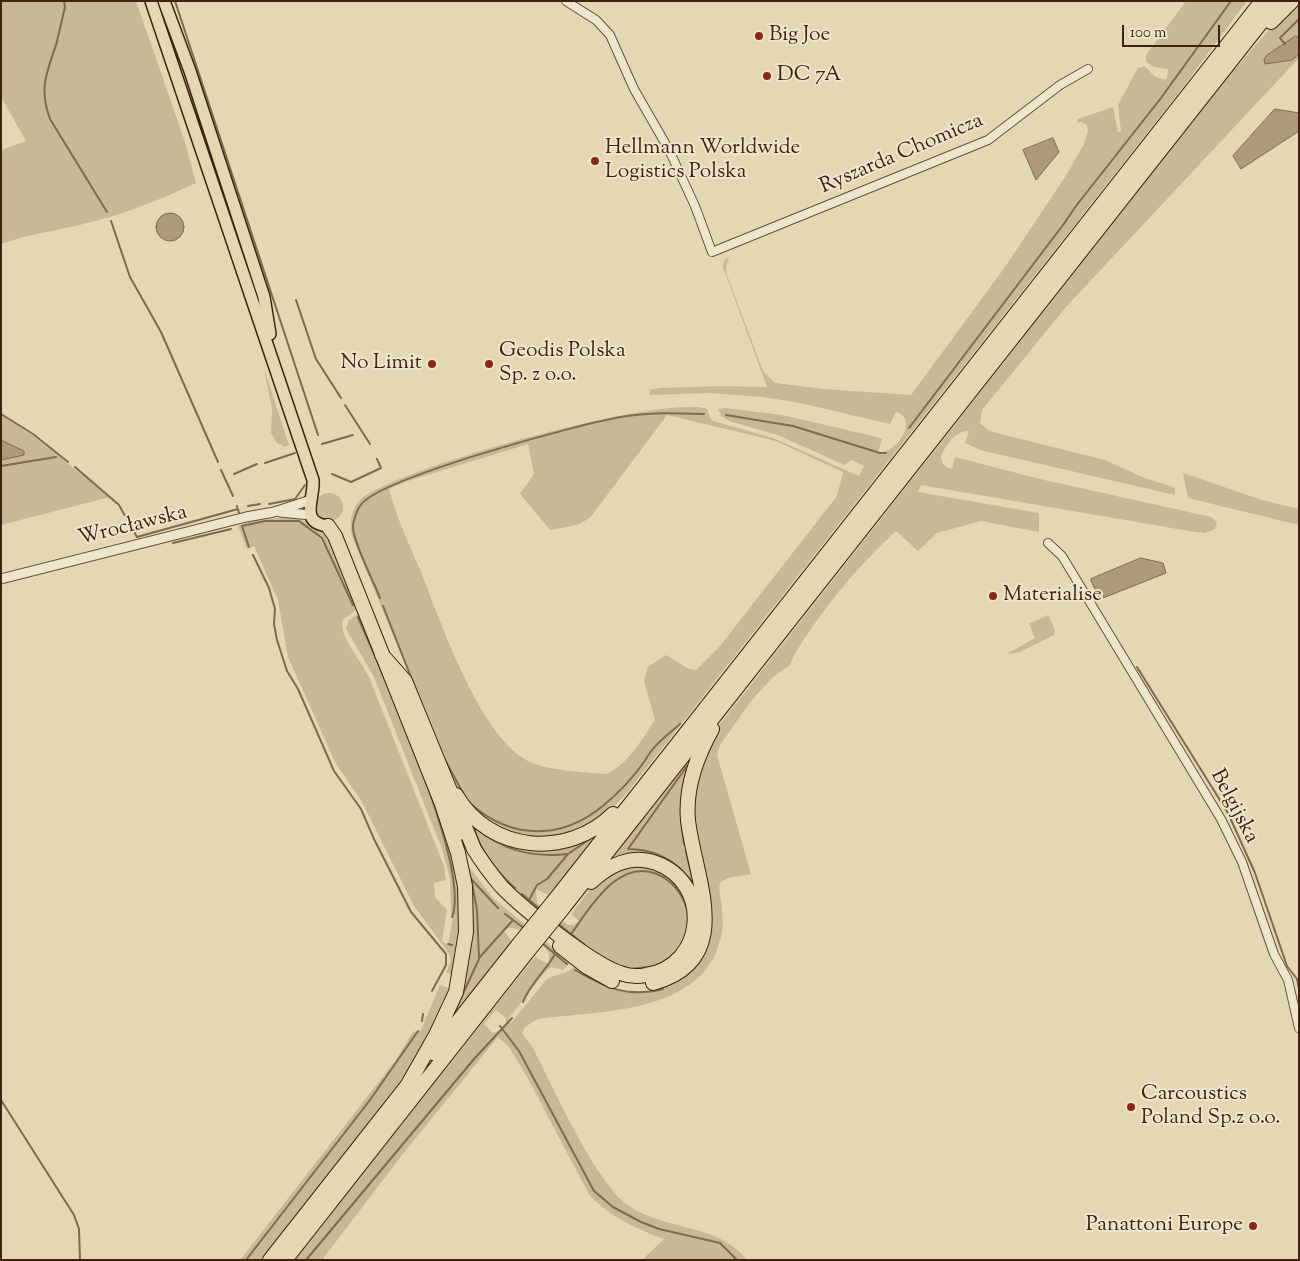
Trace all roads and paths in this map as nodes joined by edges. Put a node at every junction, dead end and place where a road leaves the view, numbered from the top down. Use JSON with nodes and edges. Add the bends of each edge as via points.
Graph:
{"nodes":[{"id":1,"x":151,"y":1,"type":"edge"},
{"id":2,"x":164,"y":1,"type":"edge"},
{"id":3,"x":566,"y":1,"type":"edge"},
{"id":4,"x":1251,"y":1,"type":"edge"},
{"id":5,"x":1262,"y":1,"type":"edge"},
{"id":6,"x":1278,"y":1,"type":"edge"},
{"id":7,"x":1292,"y":1,"type":"edge"},
{"id":8,"x":1210,"y":65,"type":"junction"},
{"id":9,"x":1088,"y":69,"type":"dead end"},
{"id":10,"x":1214,"y":83,"type":"junction"},
{"id":11,"x":274,"y":362,"type":"junction"},
{"id":12,"x":311,"y":500,"type":"junction"},
{"id":13,"x":274,"y":512,"type":"junction"},
{"id":14,"x":311,"y":515,"type":"junction"},
{"id":15,"x":328,"y":526,"type":"joint"},
{"id":16,"x":1048,"y":543,"type":"dead end"},
{"id":17,"x":1,"y":579,"type":"edge"},
{"id":18,"x":382,"y":655,"type":"junction"},
{"id":19,"x":730,"y":696,"type":"junction"},
{"id":20,"x":683,"y":735,"type":"junction"},
{"id":21,"x":438,"y":764,"type":"junction"},
{"id":22,"x":442,"y":804,"type":"junction"},
{"id":23,"x":558,"y":904,"type":"junction"},
{"id":24,"x":524,"y":948,"type":"junction"},
{"id":25,"x":1299,"y":1028,"type":"edge"},
{"id":26,"x":406,"y":1088,"type":"junction"},
{"id":27,"x":270,"y":1260,"type":"edge"},
{"id":28,"x":285,"y":1260,"type":"edge"}],
"edges":[{"from":1,"to":11,"type":"main road"},
{"from":2,"to":11,"type":"main road","via":[[264,297]]},
{"from":3,"to":9,"type":"street","name":"Ryszarda Chomicza","via":[[596,20],[610,35],[634,89],[669,150],[712,252],[988,140],[1055,88]]},
{"from":4,"to":8,"type":"highway"},
{"from":5,"to":8,"type":"highway"},
{"from":6,"to":10,"type":"highway"},
{"from":7,"to":10,"type":"highway"},
{"from":8,"to":20,"type":"highway"},
{"from":10,"to":19,"type":"highway"},
{"from":11,"to":12,"type":"main road","via":[[313,480]]},
{"from":12,"to":13,"type":"street"},
{"from":12,"to":14,"type":"main road"},
{"from":13,"to":14,"type":"street"},
{"from":13,"to":17,"type":"street","name":"Wrocławska"},
{"from":14,"to":15,"type":"main road","via":[[318,523]]},
{"from":15,"to":18,"type":"highway","via":[[335,536]]},
{"from":16,"to":25,"type":"street","name":"Belgijska","via":[[1062,556],[1197,776],[1233,842],[1274,954],[1288,980]]},
{"from":18,"to":21,"type":"highway","via":[[404,681]]},
{"from":18,"to":22,"type":"highway"},
{"from":19,"to":22,"type":"highway","via":[[702,750],[689,793],[688,819],[705,902],[706,923],[702,939],[686,965],[660,982],[634,985],[605,978],[507,904],[469,859]]},
{"from":19,"to":23,"type":"highway"},
{"from":20,"to":21,"type":"highway","via":[[665,751],[610,817],[588,833],[549,844],[511,840],[478,822],[458,799]]},
{"from":20,"to":23,"type":"highway"},
{"from":21,"to":23,"type":"highway","via":[[467,835],[491,874],[522,904],[597,962],[629,976],[659,972],[681,956],[690,944],[695,928],[695,906],[686,885],[671,870],[648,860],[631,860],[604,870]]},
{"from":22,"to":26,"type":"highway","via":[[463,874],[465,940],[456,992],[436,1036]]},
{"from":23,"to":24,"type":"highway","bridge":true},
{"from":24,"to":26,"type":"highway"},
{"from":24,"to":28,"type":"highway"},
{"from":26,"to":27,"type":"highway"}]}
